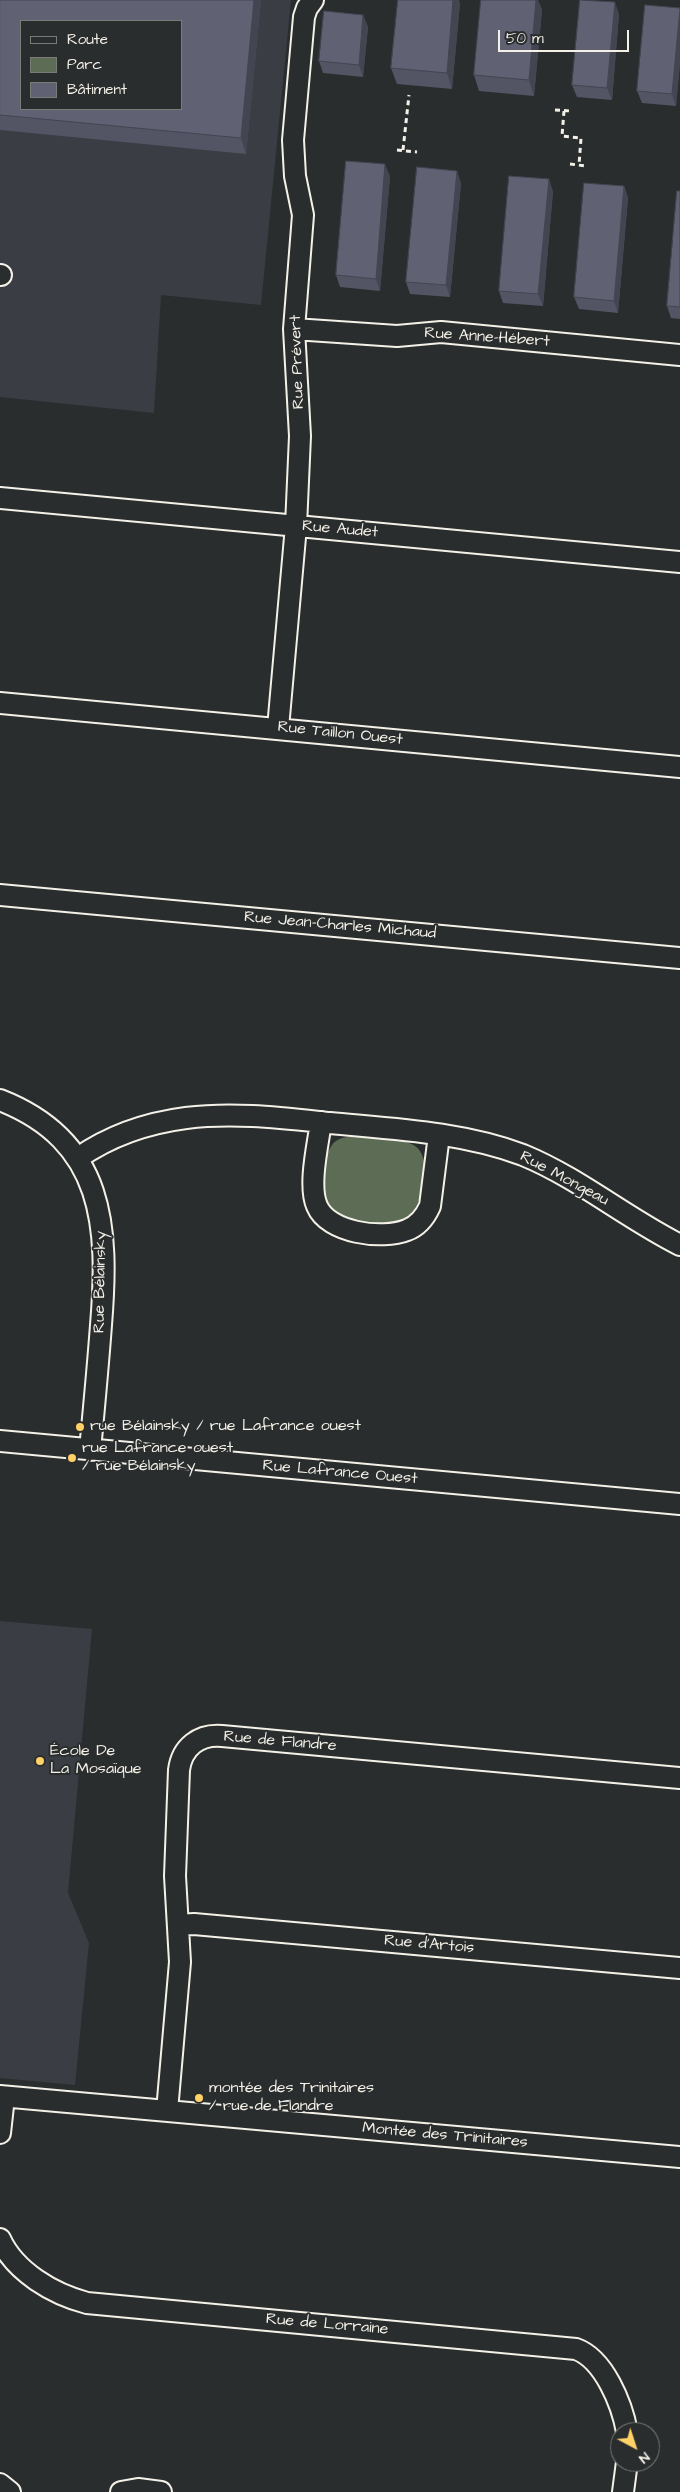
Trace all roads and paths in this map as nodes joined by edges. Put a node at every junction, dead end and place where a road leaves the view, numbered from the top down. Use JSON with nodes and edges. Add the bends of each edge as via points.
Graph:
{"nodes":[{"id":1,"x":313,"y":0,"type":"edge"},
{"id":2,"x":408,"y":95,"type":"dead end"},
{"id":3,"x":555,"y":110,"type":"dead end"},
{"id":4,"x":564,"y":111,"type":"junction"},
{"id":5,"x":571,"y":111,"type":"dead end"},
{"id":6,"x":397,"y":150,"type":"dead end"},
{"id":7,"x":403,"y":150,"type":"junction"},
{"id":8,"x":417,"y":152,"type":"dead end"},
{"id":9,"x":570,"y":164,"type":"dead end"},
{"id":10,"x":579,"y":165,"type":"junction"},
{"id":11,"x":586,"y":166,"type":"dead end"},
{"id":12,"x":294,"y":329,"type":"junction"},
{"id":13,"x":680,"y":355,"type":"edge"},
{"id":14,"x":0,"y":498,"type":"edge"},
{"id":15,"x":296,"y":526,"type":"junction"},
{"id":16,"x":680,"y":562,"type":"edge"},
{"id":17,"x":0,"y":703,"type":"edge"},
{"id":18,"x":278,"y":728,"type":"junction"},
{"id":19,"x":680,"y":766,"type":"edge"},
{"id":20,"x":0,"y":895,"type":"edge"},
{"id":21,"x":680,"y":958,"type":"edge"},
{"id":22,"x":0,"y":1100,"type":"edge"},
{"id":23,"x":321,"y":1122,"type":"junction"},
{"id":24,"x":439,"y":1135,"type":"junction"},
{"id":25,"x":78,"y":1158,"type":"junction"},
{"id":26,"x":680,"y":1245,"type":"edge"},
{"id":27,"x":0,"y":1441,"type":"edge"},
{"id":28,"x":90,"y":1450,"type":"junction"},
{"id":29,"x":680,"y":1504,"type":"edge"},
{"id":30,"x":680,"y":1778,"type":"edge"},
{"id":31,"x":178,"y":1925,"type":"junction"},
{"id":32,"x":680,"y":1968,"type":"edge"},
{"id":33,"x":2,"y":2097,"type":"edge"},
{"id":34,"x":167,"y":2111,"type":"junction"},
{"id":35,"x":0,"y":2133,"type":"edge"},
{"id":36,"x":680,"y":2157,"type":"edge"},
{"id":37,"x":0,"y":2239,"type":"edge"},
{"id":38,"x":624,"y":2422,"type":"edge"},
{"id":39,"x":626,"y":2472,"type":"edge"},
{"id":40,"x":0,"y":2484,"type":"edge"},
{"id":41,"x":10,"y":2492,"type":"edge"},
{"id":42,"x":121,"y":2492,"type":"edge"},
{"id":43,"x":161,"y":2492,"type":"edge"},
{"id":44,"x":623,"y":2492,"type":"edge"}],
"edges":[{"from":1,"to":12,"type":"street","name":"Rue Prévert","via":[[304,17],[293,140],[303,222]]},
{"from":2,"to":7,"type":"path"},
{"from":3,"to":4,"type":"path"},
{"from":4,"to":5,"type":"path"},
{"from":4,"to":10,"type":"path","via":[[562,136],[581,138]]},
{"from":6,"to":7,"type":"path"},
{"from":7,"to":8,"type":"path"},
{"from":9,"to":10,"type":"path"},
{"from":10,"to":11,"type":"path"},
{"from":12,"to":13,"type":"street","name":"Rue Anne-Hébert","via":[[397,336],[441,332]]},
{"from":12,"to":15,"type":"street","name":"Rue Prévert","via":[[300,425]]},
{"from":14,"to":15,"type":"street","name":"Rue Audet"},
{"from":15,"to":16,"type":"street","name":"Rue Audet"},
{"from":15,"to":18,"type":"street","name":"Rue Prévert"},
{"from":17,"to":18,"type":"street","name":"Rue Taillon Ouest"},
{"from":18,"to":19,"type":"street","name":"Rue Taillon Ouest"},
{"from":20,"to":21,"type":"street","name":"Rue Jean-Charles Michaud"},
{"from":22,"to":25,"type":"street","name":"Rue Bélainsky","via":[[51,1129]]},
{"from":23,"to":24,"type":"street","name":"Rue Mongeau"},
{"from":23,"to":24,"type":"street","via":[[314,1186],[316,1204],[330,1223],[365,1232],[402,1232],[417,1225],[424,1216],[430,1206]]},
{"from":23,"to":25,"type":"street","name":"Rue Mongeau","via":[[236,1116],[185,1118],[118,1135]]},
{"from":24,"to":26,"type":"street","name":"Rue Mongeau","via":[[489,1145],[540,1163]]},
{"from":25,"to":28,"type":"street","name":"Rue Bélainsky","via":[[93,1187],[104,1245],[103,1302]]},
{"from":27,"to":28,"type":"street","name":"Rue Lafrance Ouest"},
{"from":28,"to":29,"type":"street","name":"Rue Lafrance Ouest"},
{"from":30,"to":31,"type":"street","name":"Rue de Flandre","via":[[218,1736],[201,1738],[184,1754],[178,1770],[175,1876]]},
{"from":31,"to":32,"type":"street","name":"Rue d'Artois"},
{"from":31,"to":34,"type":"street","name":"Rue de Flandre","via":[[179,1977]]},
{"from":33,"to":34,"type":"street","name":"Montée des Trinitaires"},
{"from":33,"to":35,"type":"street"},
{"from":34,"to":36,"type":"street","name":"Montée des Trinitaires"},
{"from":37,"to":38,"type":"street","name":"Rue de Lorraine","via":[[11,2258],[24,2271],[67,2296],[87,2303],[576,2349],[588,2354],[603,2369]]},
{"from":39,"to":44,"type":"street"},
{"from":40,"to":41,"type":"street"},
{"from":42,"to":43,"type":"street","via":[[138,2489]]}]}
